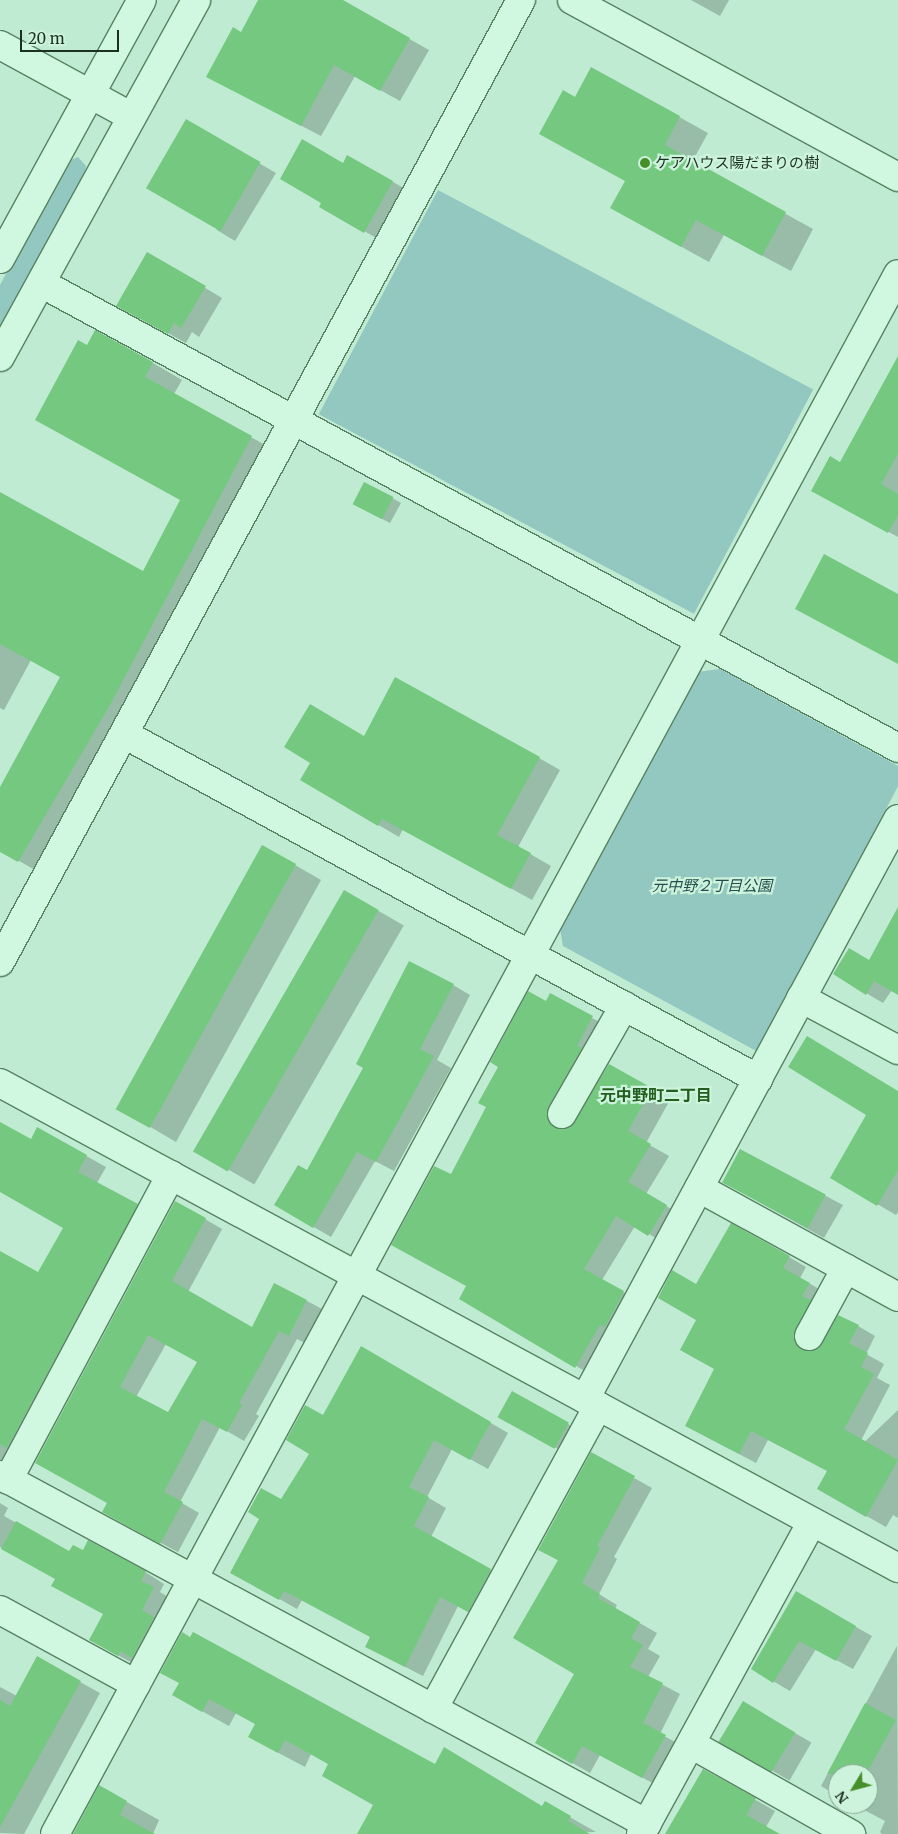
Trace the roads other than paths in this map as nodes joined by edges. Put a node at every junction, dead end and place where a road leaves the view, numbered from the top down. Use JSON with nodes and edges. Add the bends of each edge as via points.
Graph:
{"nodes":[{"id":1,"x":142,"y":0,"type":"edge"},
{"id":2,"x":196,"y":0,"type":"edge"},
{"id":3,"x":521,"y":0,"type":"edge"},
{"id":4,"x":572,"y":0,"type":"edge"},
{"id":5,"x":0,"y":45,"type":"edge"},
{"id":6,"x":90,"y":94,"type":"junction"},
{"id":7,"x":132,"y":117,"type":"junction"},
{"id":8,"x":898,"y":177,"type":"edge"},
{"id":9,"x":0,"y":259,"type":"edge"},
{"id":10,"x":898,"y":274,"type":"edge"},
{"id":11,"x":41,"y":282,"type":"junction"},
{"id":12,"x":0,"y":357,"type":"edge"},
{"id":13,"x":294,"y":420,"type":"junction"},
{"id":14,"x":700,"y":641,"type":"junction"},
{"id":15,"x":124,"y":734,"type":"junction"},
{"id":16,"x":898,"y":748,"type":"edge"},
{"id":17,"x":898,"y":819,"type":"edge"},
{"id":18,"x":530,"y":955,"type":"junction"},
{"id":19,"x":0,"y":962,"type":"edge"},
{"id":20,"x":802,"y":998,"type":"junction"},
{"id":21,"x":624,"y":1006,"type":"junction"},
{"id":22,"x":898,"y":1050,"type":"edge"},
{"id":23,"x":758,"y":1079,"type":"junction"},
{"id":24,"x":0,"y":1083,"type":"edge"},
{"id":25,"x":562,"y":1114,"type":"dead end"},
{"id":26,"x":171,"y":1175,"type":"junction"},
{"id":27,"x":699,"y":1188,"type":"junction"},
{"id":28,"x":846,"y":1268,"type":"junction"},
{"id":29,"x":357,"y":1276,"type":"junction"},
{"id":30,"x":898,"y":1297,"type":"edge"},
{"id":31,"x":809,"y":1336,"type":"dead end"},
{"id":32,"x":591,"y":1402,"type":"junction"},
{"id":33,"x":4,"y":1478,"type":"edge"},
{"id":34,"x":812,"y":1522,"type":"junction"},
{"id":35,"x":898,"y":1568,"type":"edge"},
{"id":36,"x":192,"y":1579,"type":"junction"},
{"id":37,"x":0,"y":1610,"type":"edge"},
{"id":38,"x":136,"y":1684,"type":"junction"},
{"id":39,"x":433,"y":1709,"type":"junction"},
{"id":40,"x":690,"y":1744,"type":"junction"},
{"id":41,"x":644,"y":1829,"type":"edge"},
{"id":42,"x":55,"y":1834,"type":"edge"},
{"id":43,"x":851,"y":1834,"type":"edge"}],
"edges":[{"from":1,"to":6,"type":"street"},
{"from":2,"to":7,"type":"street"},
{"from":3,"to":13,"type":"street"},
{"from":4,"to":8,"type":"street"},
{"from":5,"to":6,"type":"street"},
{"from":6,"to":7,"type":"street"},
{"from":6,"to":9,"type":"street"},
{"from":7,"to":11,"type":"street"},
{"from":10,"to":14,"type":"street"},
{"from":11,"to":12,"type":"street"},
{"from":11,"to":13,"type":"street"},
{"from":13,"to":14,"type":"street"},
{"from":13,"to":15,"type":"street"},
{"from":14,"to":16,"type":"street"},
{"from":14,"to":18,"type":"street"},
{"from":15,"to":18,"type":"street"},
{"from":15,"to":19,"type":"street"},
{"from":17,"to":20,"type":"street"},
{"from":18,"to":21,"type":"street"},
{"from":18,"to":29,"type":"street"},
{"from":20,"to":22,"type":"street"},
{"from":20,"to":23,"type":"street"},
{"from":21,"to":23,"type":"street"},
{"from":21,"to":25,"type":"street"},
{"from":23,"to":27,"type":"street"},
{"from":24,"to":26,"type":"street"},
{"from":26,"to":29,"type":"street"},
{"from":26,"to":33,"type":"street"},
{"from":27,"to":28,"type":"street"},
{"from":27,"to":32,"type":"street"},
{"from":28,"to":30,"type":"street"},
{"from":28,"to":31,"type":"street"},
{"from":29,"to":32,"type":"street"},
{"from":29,"to":36,"type":"street"},
{"from":32,"to":34,"type":"street"},
{"from":32,"to":39,"type":"street"},
{"from":33,"to":36,"type":"street"},
{"from":34,"to":35,"type":"street"},
{"from":34,"to":40,"type":"street"},
{"from":36,"to":38,"type":"street"},
{"from":36,"to":39,"type":"street"},
{"from":37,"to":38,"type":"street"},
{"from":38,"to":42,"type":"street"},
{"from":39,"to":41,"type":"street"},
{"from":40,"to":41,"type":"street"},
{"from":40,"to":43,"type":"street"}]}
